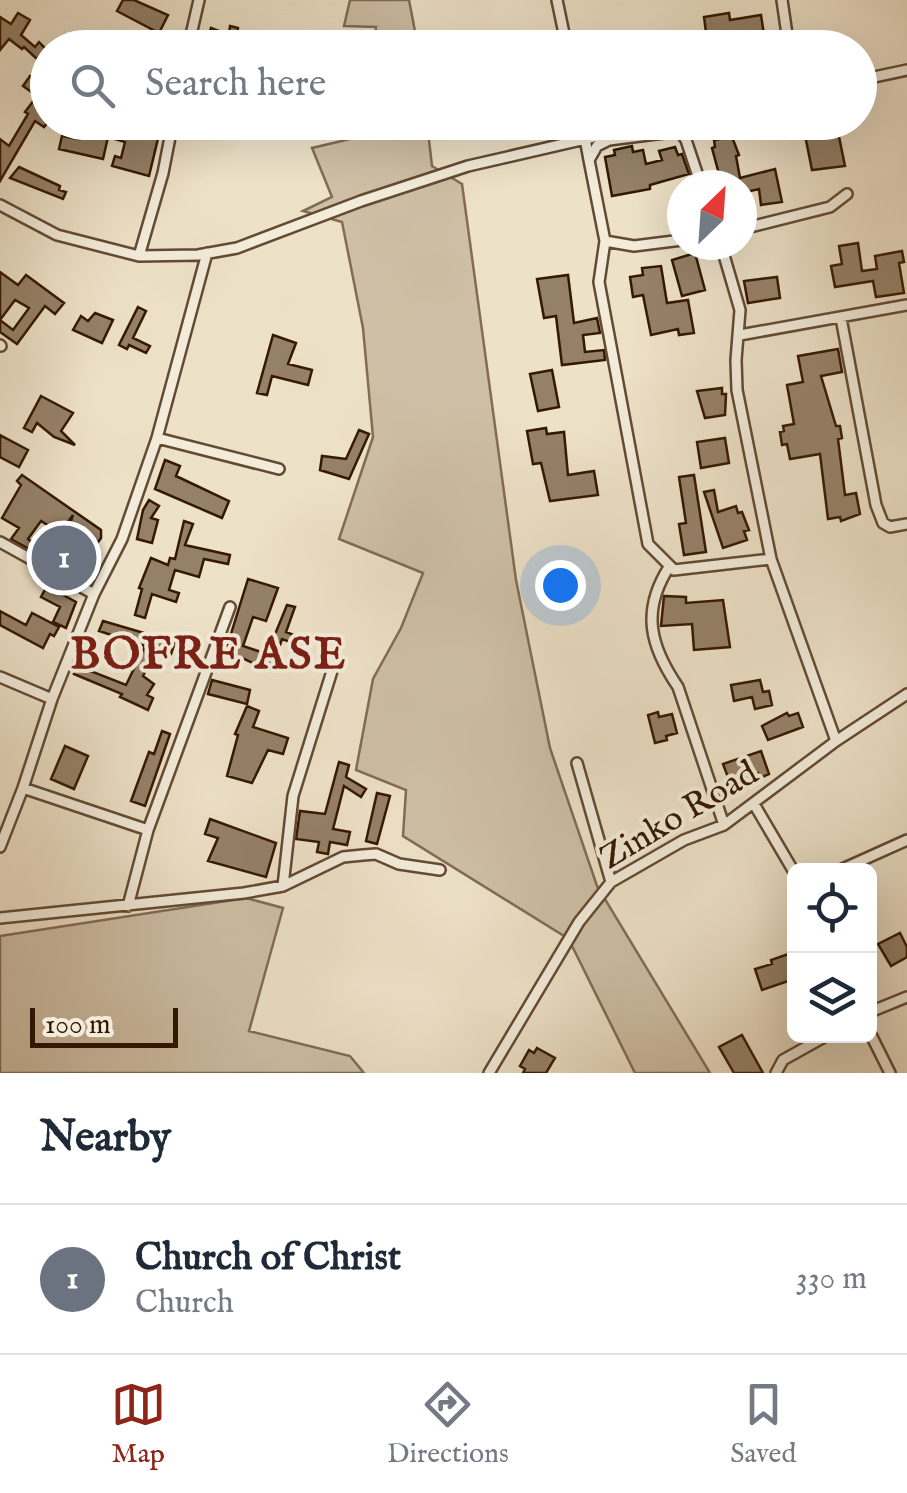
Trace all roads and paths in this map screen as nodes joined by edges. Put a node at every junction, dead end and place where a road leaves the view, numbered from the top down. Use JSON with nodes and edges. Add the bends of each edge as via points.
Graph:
{"nodes":[{"id":1,"x":199,"y":0,"type":"edge"},
{"id":2,"x":557,"y":0,"type":"edge"},
{"id":3,"x":782,"y":0,"type":"edge"},
{"id":4,"x":192,"y":30,"type":"edge"},
{"id":5,"x":563,"y":30,"type":"edge"},
{"id":6,"x":786,"y":30,"type":"edge"},
{"id":7,"x":907,"y":70,"type":"edge"},
{"id":8,"x":877,"y":76,"type":"edge"},
{"id":9,"x":169,"y":140,"type":"edge"},
{"id":10,"x":581,"y":140,"type":"edge"},
{"id":11,"x":585,"y":140,"type":"edge"},
{"id":12,"x":609,"y":140,"type":"edge"},
{"id":13,"x":686,"y":140,"type":"edge"},
{"id":14,"x":590,"y":160,"type":"junction"},
{"id":15,"x":696,"y":170,"type":"edge"},
{"id":16,"x":847,"y":194,"type":"dead end"},
{"id":17,"x":0,"y":205,"type":"edge"},
{"id":18,"x":757,"y":225,"type":"edge"},
{"id":19,"x":605,"y":242,"type":"junction"},
{"id":20,"x":667,"y":242,"type":"edge"},
{"id":21,"x":207,"y":253,"type":"junction"},
{"id":22,"x":139,"y":256,"type":"junction"},
{"id":23,"x":725,"y":260,"type":"edge"},
{"id":24,"x":907,"y":306,"type":"edge"},
{"id":25,"x":842,"y":318,"type":"junction"},
{"id":26,"x":740,"y":335,"type":"junction"},
{"id":27,"x":157,"y":438,"type":"junction"},
{"id":28,"x":279,"y":469,"type":"dead end"},
{"id":29,"x":907,"y":524,"type":"edge"},
{"id":30,"x":0,"y":542,"type":"edge"},
{"id":31,"x":770,"y":559,"type":"junction"},
{"id":32,"x":669,"y":567,"type":"junction"},
{"id":33,"x":94,"y":594,"type":"junction"},
{"id":34,"x":230,"y":607,"type":"dead end"},
{"id":35,"x":332,"y":671,"type":"dead end"},
{"id":36,"x":0,"y":677,"type":"edge"},
{"id":37,"x":907,"y":694,"type":"edge"},
{"id":38,"x":52,"y":699,"type":"junction"},
{"id":39,"x":836,"y":741,"type":"junction"},
{"id":40,"x":578,"y":763,"type":"dead end"},
{"id":41,"x":23,"y":788,"type":"junction"},
{"id":42,"x":754,"y":804,"type":"junction"},
{"id":43,"x":724,"y":825,"type":"junction"},
{"id":44,"x":148,"y":830,"type":"junction"},
{"id":45,"x":907,"y":840,"type":"edge"},
{"id":46,"x":0,"y":847,"type":"edge"},
{"id":47,"x":789,"y":863,"type":"edge"},
{"id":48,"x":854,"y":863,"type":"edge"},
{"id":49,"x":440,"y":870,"type":"dead end"},
{"id":50,"x":611,"y":882,"type":"junction"},
{"id":51,"x":283,"y":886,"type":"junction"},
{"id":52,"x":128,"y":906,"type":"junction"},
{"id":53,"x":0,"y":918,"type":"edge"},
{"id":54,"x":907,"y":997,"type":"edge"},
{"id":55,"x":877,"y":1009,"type":"edge"},
{"id":56,"x":813,"y":1043,"type":"edge"},
{"id":57,"x":875,"y":1043,"type":"edge"},
{"id":58,"x":489,"y":1073,"type":"edge"},
{"id":59,"x":776,"y":1073,"type":"edge"},
{"id":60,"x":890,"y":1073,"type":"edge"}],
"edges":[{"from":1,"to":4,"type":"street"},
{"from":2,"to":5,"type":"street"},
{"from":3,"to":6,"type":"street"},
{"from":7,"to":8,"type":"street"},
{"from":9,"to":22,"type":"street"},
{"from":10,"to":21,"type":"street","via":[[468,166]]},
{"from":11,"to":14,"type":"street"},
{"from":12,"to":14,"type":"street"},
{"from":13,"to":15,"type":"street"},
{"from":14,"to":19,"type":"street"},
{"from":16,"to":18,"type":"street","via":[[830,207]]},
{"from":17,"to":22,"type":"street","via":[[57,235]]},
{"from":19,"to":20,"type":"street"},
{"from":19,"to":32,"type":"street","via":[[598,282],[610,352],[648,544]]},
{"from":21,"to":22,"type":"street"},
{"from":21,"to":27,"type":"street"},
{"from":23,"to":26,"type":"street"},
{"from":24,"to":25,"type":"street"},
{"from":25,"to":26,"type":"street"},
{"from":25,"to":29,"type":"street","via":[[876,505],[890,527]]},
{"from":26,"to":31,"type":"street","via":[[737,390]]},
{"from":27,"to":28,"type":"street"},
{"from":27,"to":33,"type":"street","via":[[122,540]]},
{"from":30,"to":33,"type":"street"},
{"from":31,"to":32,"type":"street"},
{"from":31,"to":39,"type":"street"},
{"from":32,"to":43,"type":"street","via":[[652,602],[654,640],[678,687]]},
{"from":33,"to":38,"type":"street"},
{"from":34,"to":44,"type":"street"},
{"from":35,"to":51,"type":"street","via":[[293,796]]},
{"from":36,"to":38,"type":"street"},
{"from":37,"to":39,"type":"street","name":"Zinko Road"},
{"from":38,"to":41,"type":"street"},
{"from":39,"to":42,"type":"street","name":"Zinko Road"},
{"from":40,"to":50,"type":"street"},
{"from":41,"to":44,"type":"street"},
{"from":41,"to":46,"type":"street"},
{"from":42,"to":43,"type":"street","name":"Zinko Road"},
{"from":42,"to":47,"type":"street"},
{"from":43,"to":50,"type":"street","name":"Zinko Road"},
{"from":44,"to":52,"type":"street"},
{"from":45,"to":48,"type":"street"},
{"from":49,"to":51,"type":"street","via":[[362,854]]},
{"from":50,"to":58,"type":"street","name":"Zinko Road","via":[[579,922]]},
{"from":51,"to":52,"type":"street"},
{"from":52,"to":53,"type":"street"},
{"from":54,"to":55,"type":"street"},
{"from":56,"to":59,"type":"street","via":[[783,1060]]},
{"from":57,"to":60,"type":"street"}]}
